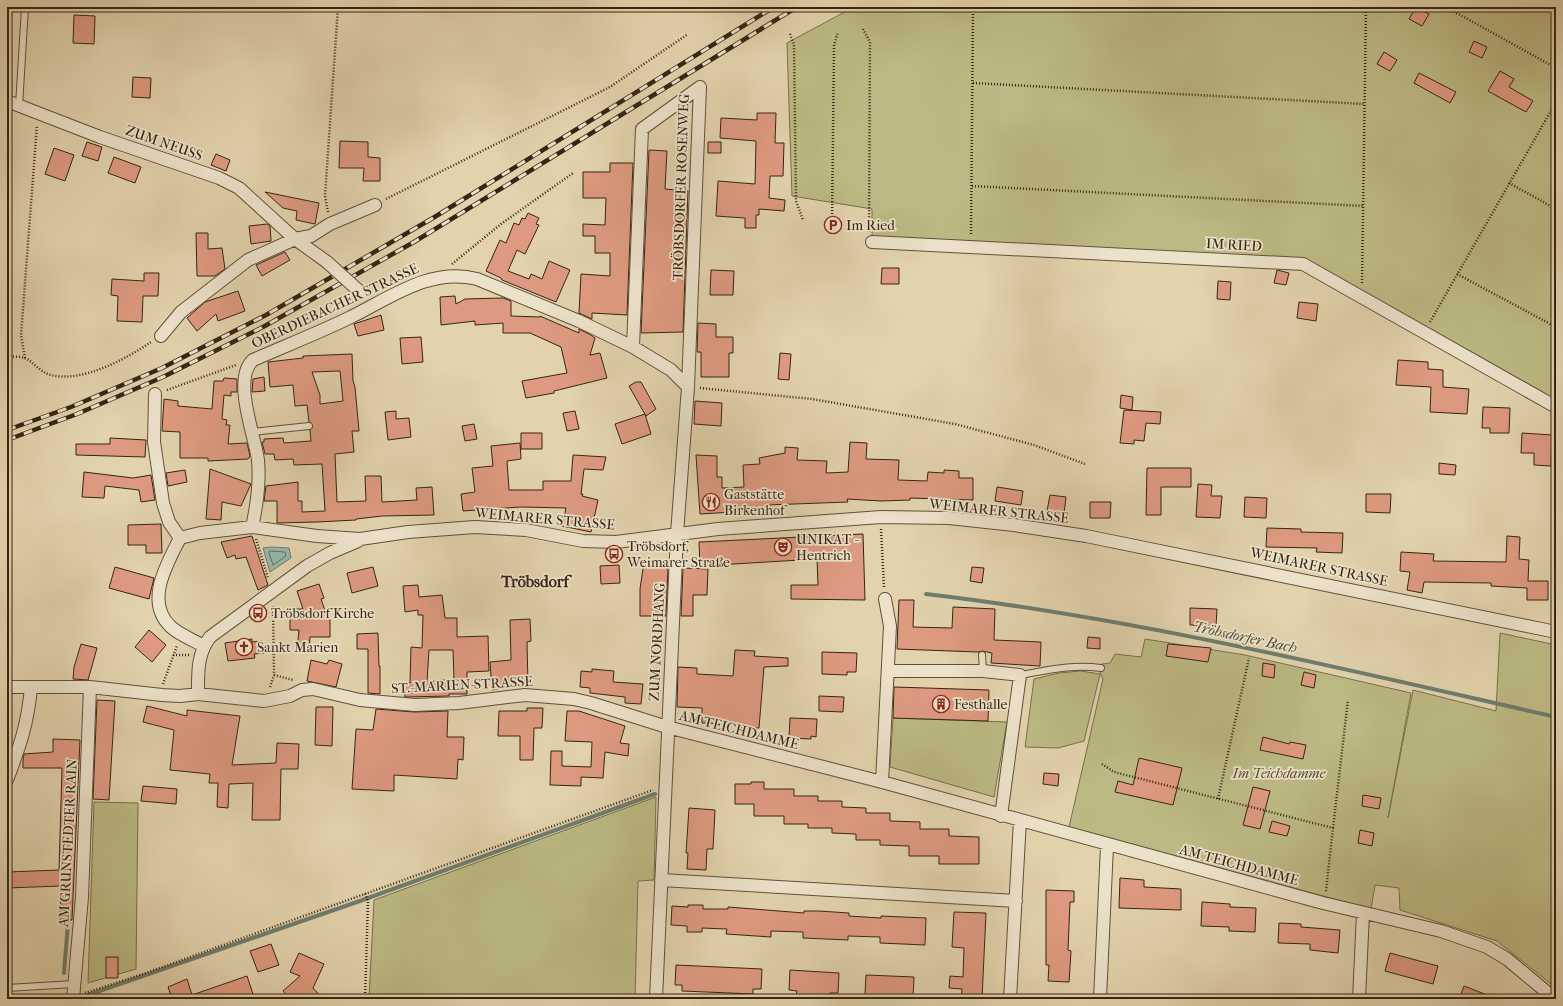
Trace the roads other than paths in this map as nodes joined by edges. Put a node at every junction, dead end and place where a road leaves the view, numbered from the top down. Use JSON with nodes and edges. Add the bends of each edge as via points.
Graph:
{"nodes":[{"id":1,"x":25,"y":7,"type":"edge"},
{"id":2,"x":7,"y":101,"type":"edge"},
{"id":3,"x":19,"y":106,"type":"junction"},
{"id":4,"x":375,"y":205,"type":"road end"},
{"id":5,"x":871,"y":238,"type":"road end"},
{"id":6,"x":295,"y":239,"type":"junction"},
{"id":7,"x":372,"y":305,"type":"junction"},
{"id":8,"x":161,"y":336,"type":"road end"},
{"id":9,"x":633,"y":347,"type":"junction"},
{"id":10,"x":688,"y":387,"type":"junction"},
{"id":11,"x":155,"y":394,"type":"road end"},
{"id":12,"x":1556,"y":407,"type":"edge"},
{"id":13,"x":309,"y":426,"type":"dead end"},
{"id":14,"x":252,"y":432,"type":"junction"},
{"id":15,"x":252,"y":527,"type":"junction"},
{"id":16,"x":677,"y":534,"type":"junction"},
{"id":17,"x":180,"y":538,"type":"junction"},
{"id":18,"x":360,"y":539,"type":"junction"},
{"id":19,"x":885,"y":599,"type":"road end"},
{"id":20,"x":1556,"y":632,"type":"edge"},
{"id":21,"x":204,"y":646,"type":"junction"},
{"id":22,"x":982,"y":654,"type":"dead end"},
{"id":23,"x":1101,"y":668,"type":"dead end"},
{"id":24,"x":888,"y":670,"type":"junction"},
{"id":25,"x":983,"y":672,"type":"junction"},
{"id":26,"x":1020,"y":675,"type":"junction"},
{"id":27,"x":7,"y":687,"type":"edge"},
{"id":28,"x":30,"y":687,"type":"junction"},
{"id":29,"x":90,"y":688,"type":"junction"},
{"id":30,"x":198,"y":694,"type":"junction"},
{"id":31,"x":667,"y":728,"type":"junction"},
{"id":32,"x":7,"y":780,"type":"edge"},
{"id":33,"x":882,"y":782,"type":"junction"},
{"id":34,"x":1001,"y":816,"type":"junction"},
{"id":35,"x":1020,"y":820,"type":"junction"},
{"id":36,"x":1107,"y":846,"type":"junction"},
{"id":37,"x":661,"y":880,"type":"junction"},
{"id":38,"x":1016,"y":901,"type":"junction"},
{"id":39,"x":1363,"y":913,"type":"junction"},
{"id":40,"x":74,"y":984,"type":"junction"},
{"id":41,"x":7,"y":988,"type":"edge"},
{"id":42,"x":73,"y":998,"type":"edge"},
{"id":43,"x":656,"y":999,"type":"edge"},
{"id":44,"x":1010,"y":999,"type":"edge"},
{"id":45,"x":1100,"y":999,"type":"edge"},
{"id":46,"x":1358,"y":999,"type":"edge"},
{"id":47,"x":1555,"y":999,"type":"edge"}],
"edges":[{"from":1,"to":3,"type":"lane"},
{"from":2,"to":3,"type":"street","name":"ZUM NEUSS"},
{"from":3,"to":6,"type":"street","name":"ZUM NEUSS","via":[[219,178],[239,188]]},
{"from":4,"to":6,"type":"street","via":[[330,224],[311,236]]},
{"from":5,"to":12,"type":"street","name":"IM RIED","via":[[1302,264]]},
{"from":6,"to":7,"type":"street","name":"ZUM NEUSS","bridge":true,"via":[[327,262]]},
{"from":6,"to":8,"type":"street","via":[[248,260],[181,312]]},
{"from":7,"to":9,"type":"street","name":"OBERDIEBACHER STRASSE","via":[[423,281],[464,276],[579,321]]},
{"from":7,"to":14,"type":"street","name":"OBERDIEBACHER STRASSE","via":[[350,318],[248,364],[245,390]]},
{"from":9,"to":10,"type":"street","name":"OBERDIEBACHER STRASSE","via":[[671,370]]},
{"from":9,"to":10,"type":"street","name":"TRÖBSDORFER ROSENWEG","via":[[642,129],[700,87]]},
{"from":10,"to":16,"type":"street"},
{"from":11,"to":17,"type":"street","via":[[154,442],[163,503],[168,522]]},
{"from":13,"to":14,"type":"lane"},
{"from":14,"to":15,"type":"street","name":"OBERDIEBACHER STRASSE","via":[[259,479]]},
{"from":15,"to":17,"type":"street","name":"WEIMARER STRASSE"},
{"from":15,"to":18,"type":"street","name":"WEIMARER STRASSE"},
{"from":16,"to":18,"type":"street","name":"WEIMARER STRASSE","via":[[605,542],[475,527]]},
{"from":16,"to":20,"type":"street","name":"WEIMARER STRASSE","via":[[881,517],[957,519],[1014,525],[1086,536]]},
{"from":16,"to":31,"type":"street","name":"ZUM NORDHANG"},
{"from":17,"to":21,"type":"street","via":[[159,586],[160,611],[172,627]]},
{"from":18,"to":21,"type":"street","name":"WEIMARER STRASSE","via":[[307,566],[210,637]]},
{"from":19,"to":24,"type":"street","via":[[890,626]]},
{"from":21,"to":30,"type":"street","via":[[200,656]]},
{"from":22,"to":25,"type":"lane"},
{"from":23,"to":26,"type":"lane","via":[[1059,667]]},
{"from":24,"to":25,"type":"street"},
{"from":24,"to":33,"type":"street"},
{"from":25,"to":26,"type":"street"},
{"from":26,"to":34,"type":"street"},
{"from":27,"to":28,"type":"street","name":"ST.-MARIEN-STRASSE"},
{"from":28,"to":29,"type":"street","name":"ST.-MARIEN-STRASSE"},
{"from":28,"to":32,"type":"street","via":[[29,714]]},
{"from":29,"to":30,"type":"street","name":"ST.-MARIEN-STRASSE","via":[[162,695]]},
{"from":29,"to":40,"type":"street","name":"AM GRUNSTEDTER RAIN","via":[[82,897]]},
{"from":30,"to":31,"type":"street","name":"ST.-MARIEN-STRASSE","via":[[264,701],[313,689],[360,700],[415,705],[525,695],[541,696],[590,702]]},
{"from":31,"to":33,"type":"street","name":"AM TEICHDAMME"},
{"from":31,"to":37,"type":"street","name":"AM TEICHDAMME"},
{"from":33,"to":34,"type":"street","name":"AM TEICHDAMME"},
{"from":34,"to":35,"type":"street","name":"AM TEICHDAMME"},
{"from":35,"to":36,"type":"street","name":"AM TEICHDAMME"},
{"from":35,"to":38,"type":"street"},
{"from":36,"to":39,"type":"street","name":"AM TEICHDAMME"},
{"from":36,"to":45,"type":"street"},
{"from":37,"to":38,"type":"street"},
{"from":37,"to":43,"type":"street","name":"AM TEICHDAMME"},
{"from":38,"to":44,"type":"street"},
{"from":39,"to":46,"type":"street"},
{"from":39,"to":47,"type":"street","name":"AM TEICHDAMME","via":[[1441,931],[1487,947],[1507,959]]},
{"from":40,"to":41,"type":"lane"},
{"from":40,"to":42,"type":"street","name":"AM GRUNSTEDTER RAIN"}]}
